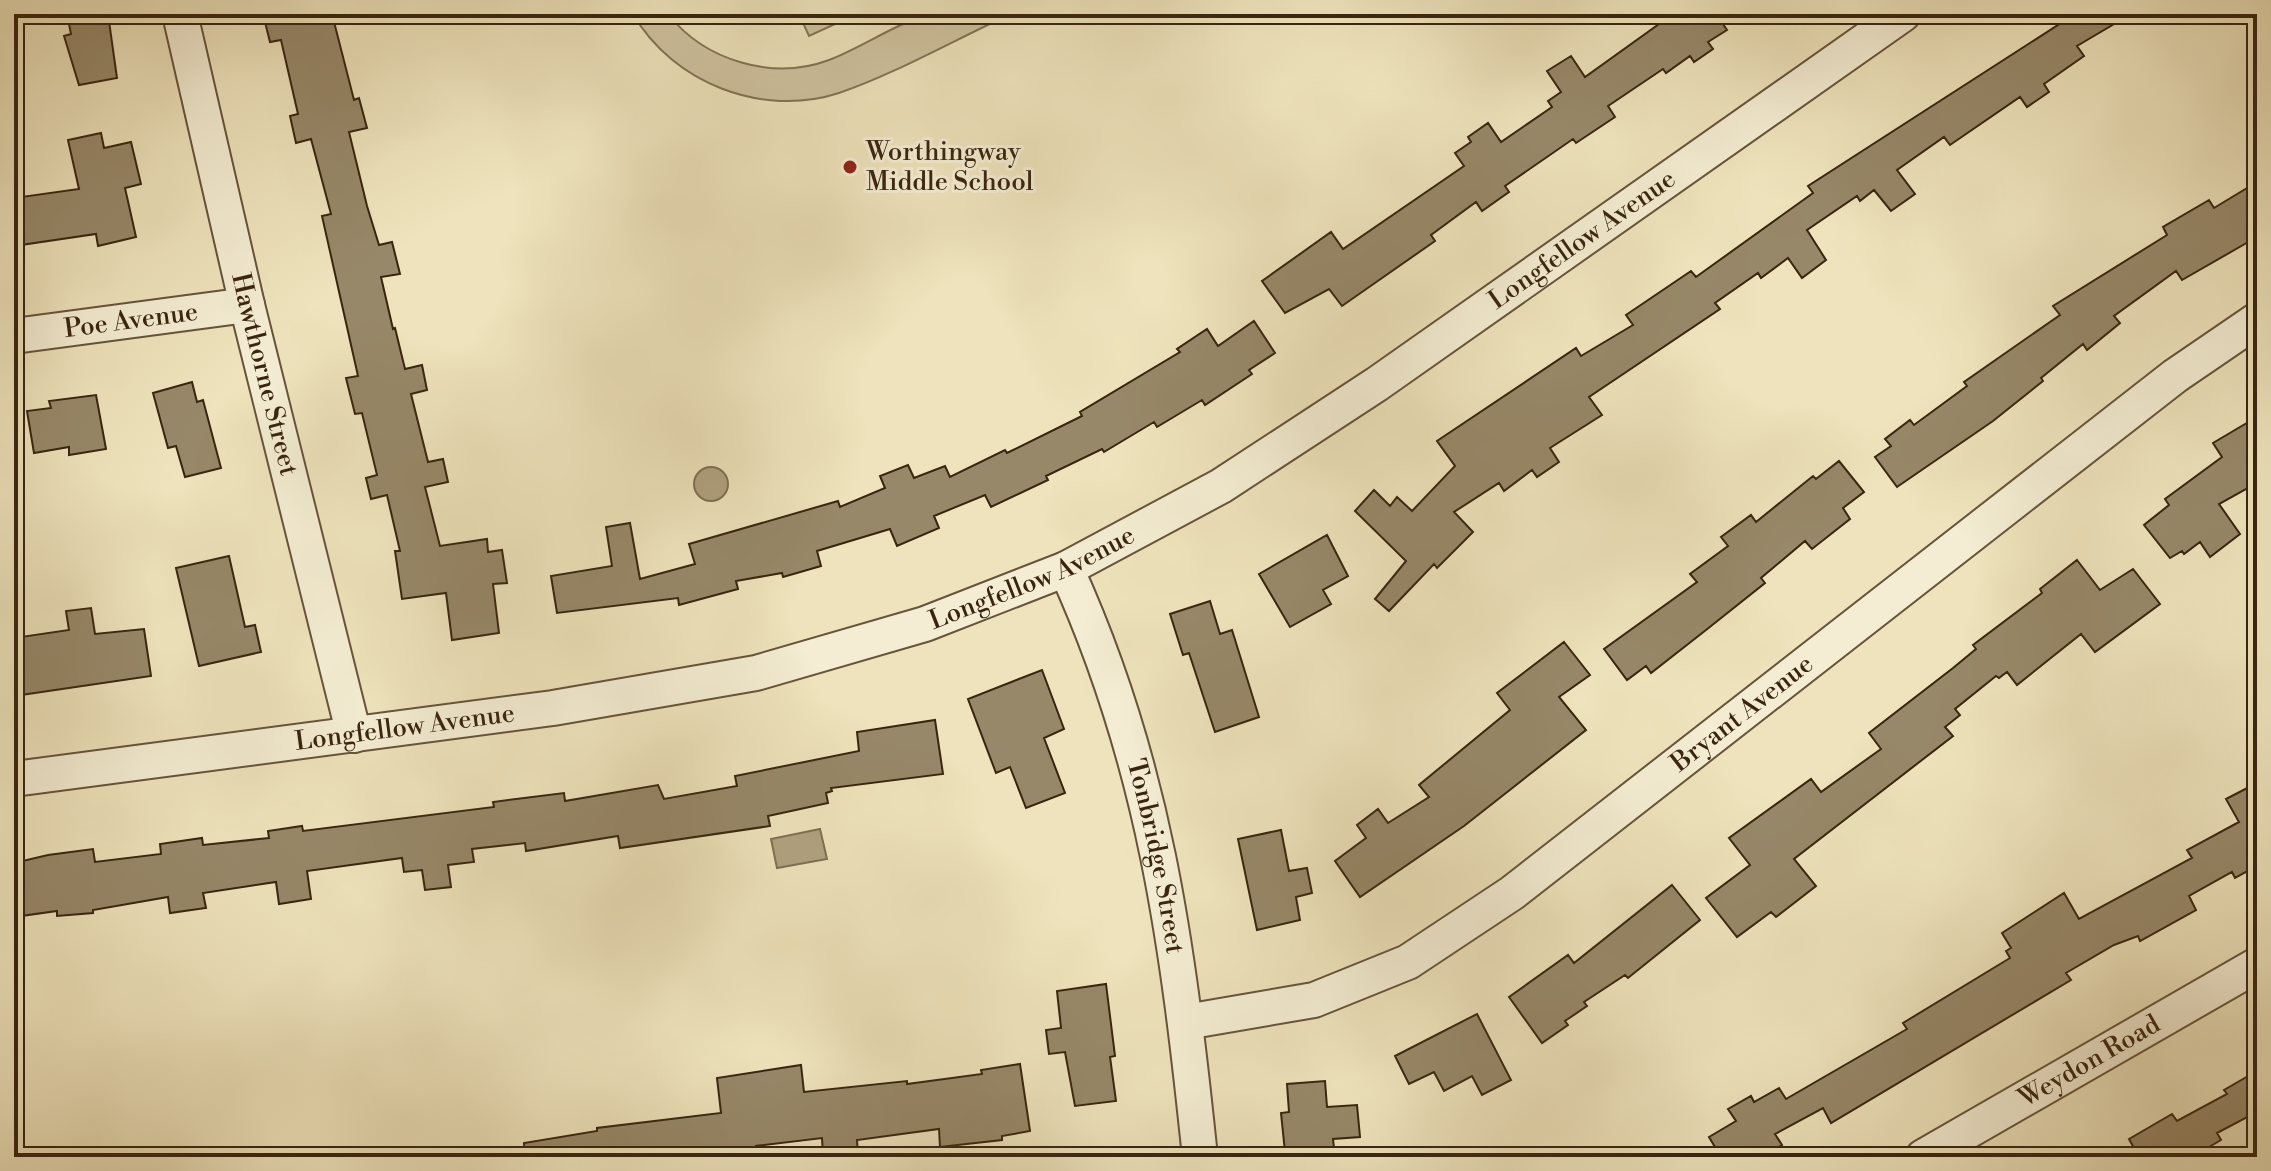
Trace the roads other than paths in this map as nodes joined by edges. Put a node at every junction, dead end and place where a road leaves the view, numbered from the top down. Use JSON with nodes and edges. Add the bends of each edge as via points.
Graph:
{"nodes":[{"id":1,"x":180,"y":14,"type":"edge"},
{"id":2,"x":1903,"y":14,"type":"edge"},
{"id":3,"x":247,"y":305,"type":"junction"},
{"id":4,"x":2257,"y":320,"type":"edge"},
{"id":5,"x":14,"y":336,"type":"edge"},
{"id":6,"x":1066,"y":569,"type":"junction"},
{"id":7,"x":354,"y":735,"type":"junction"},
{"id":8,"x":14,"y":779,"type":"edge"},
{"id":9,"x":2257,"y":965,"type":"edge"},
{"id":10,"x":1186,"y":1022,"type":"junction"},
{"id":11,"x":1200,"y":1157,"type":"edge"},
{"id":12,"x":1923,"y":1157,"type":"edge"}],
"edges":[{"from":1,"to":3,"type":"street","name":"Hawthorne Street"},
{"from":2,"to":6,"type":"street","name":"Longfellow Avenue","via":[[1377,384],[1221,486]]},
{"from":3,"to":5,"type":"street","name":"Poe Avenue"},
{"from":3,"to":7,"type":"street","name":"Hawthorne Street"},
{"from":4,"to":10,"type":"street","name":"Bryant Avenue","via":[[2175,376],[1512,893],[1408,962],[1314,1000]]},
{"from":6,"to":7,"type":"street","name":"Longfellow Avenue","via":[[925,624],[756,673]]},
{"from":6,"to":10,"type":"street","name":"Tonbridge Street","via":[[1099,642],[1140,768],[1169,900]]},
{"from":7,"to":8,"type":"street","name":"Longfellow Avenue"},
{"from":9,"to":12,"type":"street","name":"Weydon Road"},
{"from":10,"to":11,"type":"street","name":"Tonbridge Street"}]}
